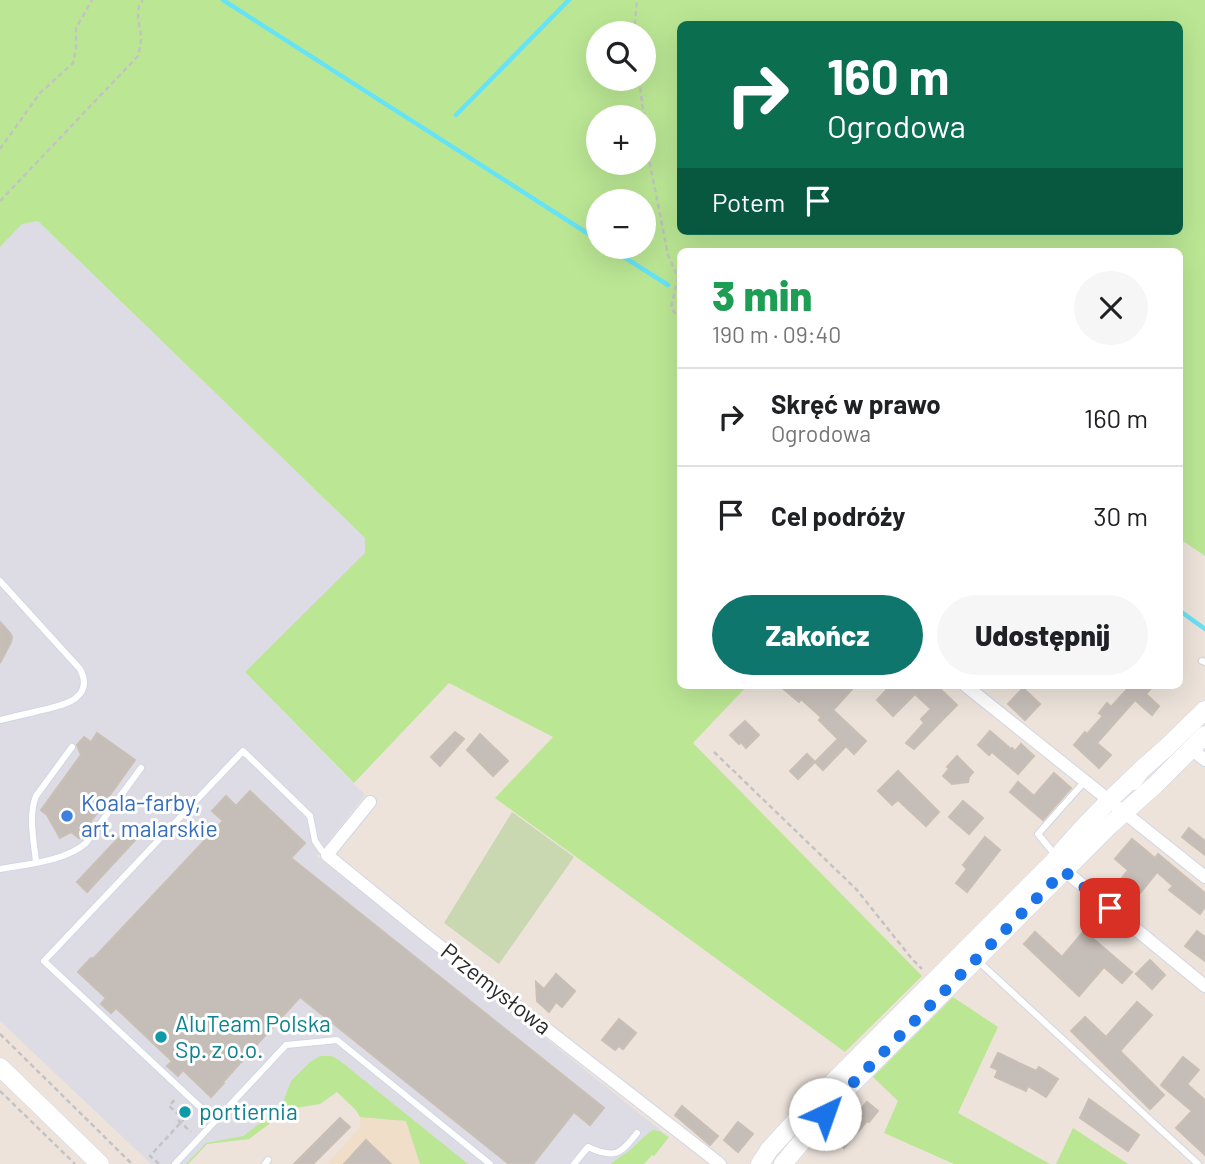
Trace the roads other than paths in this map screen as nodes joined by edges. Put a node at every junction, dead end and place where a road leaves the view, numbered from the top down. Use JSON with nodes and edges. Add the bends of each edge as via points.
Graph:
{"nodes":[{"id":1,"x":0,"y":581,"type":"edge"},
{"id":2,"x":970,"y":689,"type":"edge"},
{"id":3,"x":1205,"y":710,"type":"edge"},
{"id":4,"x":0,"y":720,"type":"edge"},
{"id":5,"x":1205,"y":735,"type":"edge"},
{"id":6,"x":72,"y":747,"type":"dead end"},
{"id":7,"x":1167,"y":747,"type":"junction"},
{"id":8,"x":1198,"y":755,"type":"edge"},
{"id":9,"x":141,"y":768,"type":"dead end"},
{"id":10,"x":1139,"y":772,"type":"junction"},
{"id":11,"x":1085,"y":781,"type":"junction"},
{"id":12,"x":1109,"y":800,"type":"junction"},
{"id":13,"x":370,"y":802,"type":"dead end"},
{"id":14,"x":1124,"y":812,"type":"junction"},
{"id":15,"x":327,"y":855,"type":"junction"},
{"id":16,"x":36,"y":862,"type":"junction"},
{"id":17,"x":1059,"y":863,"type":"junction"},
{"id":18,"x":0,"y":869,"type":"edge"},
{"id":19,"x":1205,"y":877,"type":"edge"},
{"id":20,"x":976,"y":959,"type":"junction"},
{"id":21,"x":940,"y":985,"type":"junction"},
{"id":22,"x":1205,"y":986,"type":"edge"},
{"id":23,"x":0,"y":1068,"type":"edge"},
{"id":24,"x":215,"y":1121,"type":"junction"},
{"id":25,"x":637,"y":1133,"type":"dead end"},
{"id":26,"x":100,"y":1164,"type":"edge"},
{"id":27,"x":175,"y":1164,"type":"edge"},
{"id":28,"x":490,"y":1164,"type":"edge"},
{"id":29,"x":574,"y":1164,"type":"edge"},
{"id":30,"x":720,"y":1164,"type":"edge"},
{"id":31,"x":760,"y":1164,"type":"edge"},
{"id":32,"x":783,"y":1164,"type":"edge"},
{"id":33,"x":1198,"y":1164,"type":"edge"}],
"edges":[{"from":1,"to":4,"type":"lane","via":[[80,669],[83,684],[66,705]]},
{"from":2,"to":11,"type":"street"},
{"from":3,"to":7,"type":"street"},
{"from":5,"to":8,"type":"street"},
{"from":6,"to":16,"type":"lane","via":[[34,801]]},
{"from":7,"to":8,"type":"street","via":[[1175,745]]},
{"from":7,"to":10,"type":"street"},
{"from":8,"to":14,"type":"street"},
{"from":9,"to":16,"type":"lane","via":[[80,849]]},
{"from":10,"to":12,"type":"street"},
{"from":10,"to":14,"type":"street","via":[[1127,792]]},
{"from":11,"to":12,"type":"street"},
{"from":11,"to":17,"type":"lane","via":[[1038,834]]},
{"from":12,"to":14,"type":"street"},
{"from":12,"to":17,"type":"street","via":[[1078,832]]},
{"from":13,"to":15,"type":"street"},
{"from":14,"to":17,"type":"street"},
{"from":14,"to":19,"type":"street"},
{"from":15,"to":24,"type":"lane","via":[[315,841],[310,816],[243,751],[44,961]]},
{"from":15,"to":30,"type":"street","name":"Przemysłowa"},
{"from":16,"to":18,"type":"lane"},
{"from":17,"to":20,"type":"street"},
{"from":17,"to":21,"type":"street"},
{"from":17,"to":22,"type":"street"},
{"from":20,"to":21,"type":"street"},
{"from":20,"to":33,"type":"lane"},
{"from":21,"to":31,"type":"street","via":[[810,1105]]},
{"from":21,"to":32,"type":"street"},
{"from":23,"to":26,"type":"street"},
{"from":24,"to":27,"type":"lane"},
{"from":24,"to":28,"type":"lane","via":[[286,1045],[337,1040]]},
{"from":25,"to":29,"type":"lane","via":[[615,1154],[588,1147]]}]}
